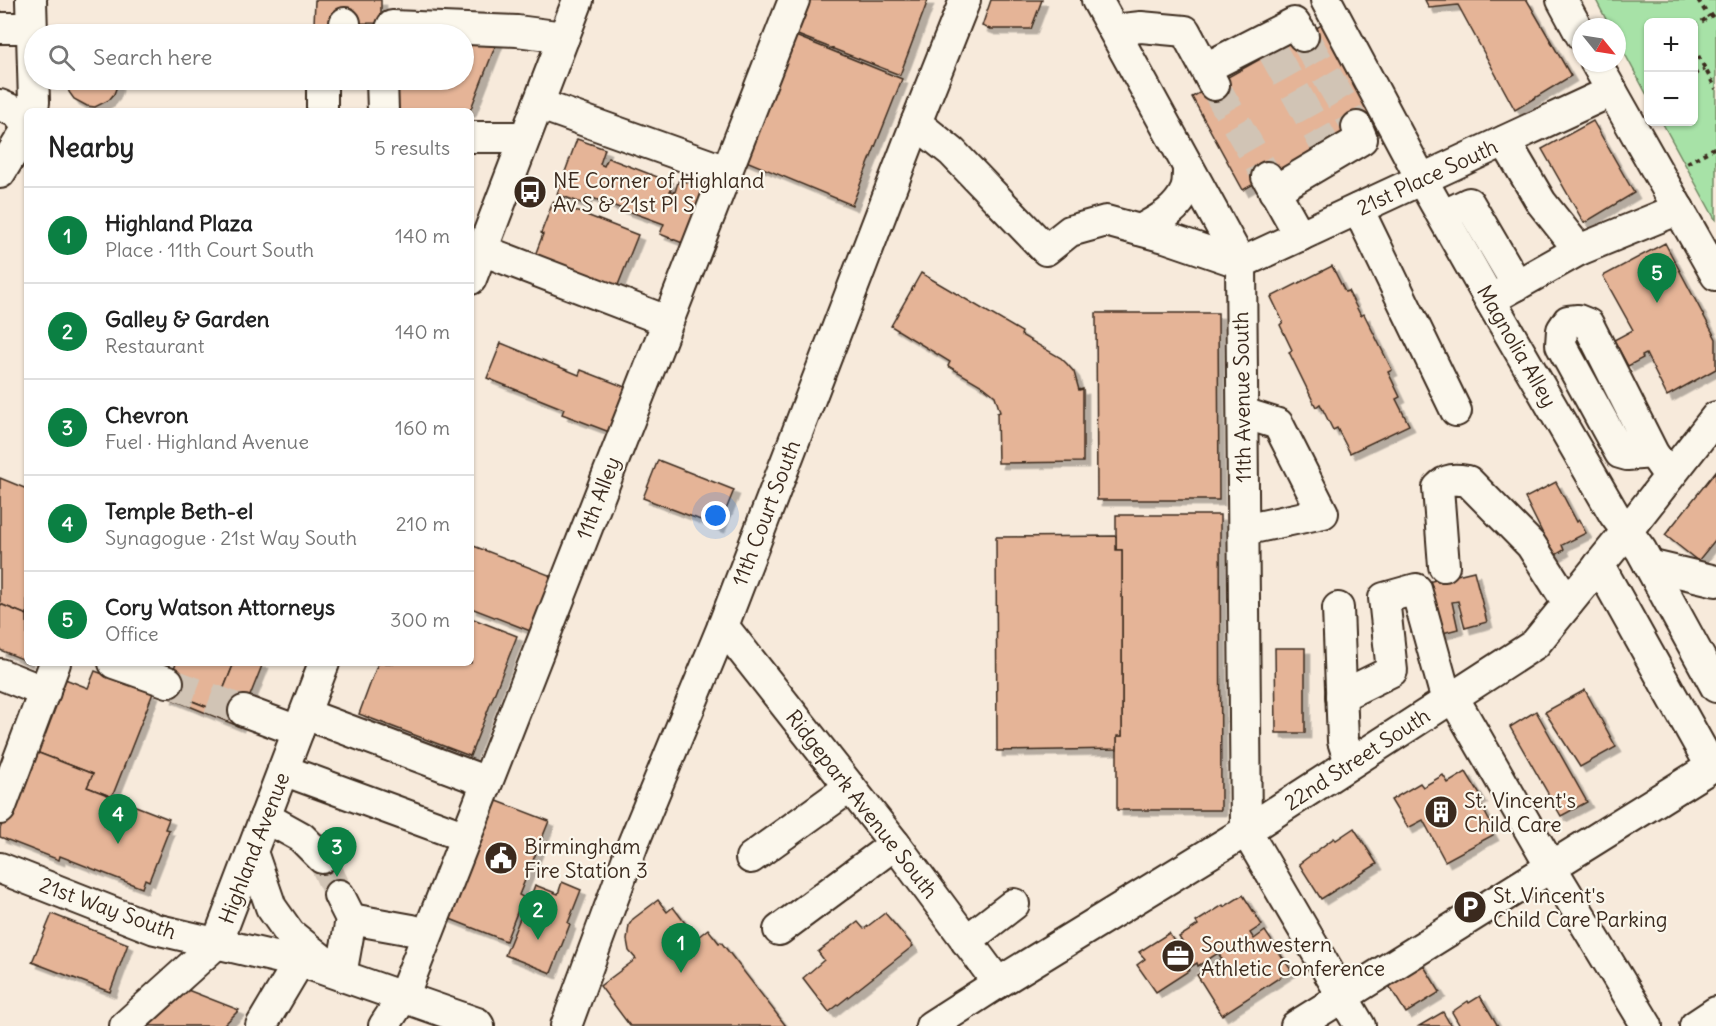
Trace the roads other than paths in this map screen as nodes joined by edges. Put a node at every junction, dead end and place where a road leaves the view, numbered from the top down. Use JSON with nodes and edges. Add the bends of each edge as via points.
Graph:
{"nodes":[{"id":1,"x":578,"y":0,"type":"edge"},
{"id":2,"x":794,"y":0,"type":"edge"},
{"id":3,"x":964,"y":0,"type":"edge"},
{"id":4,"x":1097,"y":0,"type":"edge"},
{"id":5,"x":1326,"y":0,"type":"edge"},
{"id":6,"x":1562,"y":0,"type":"edge"},
{"id":7,"x":32,"y":14,"type":"edge"},
{"id":8,"x":1572,"y":18,"type":"edge"},
{"id":9,"x":0,"y":28,"type":"edge"},
{"id":10,"x":474,"y":29,"type":"edge"},
{"id":11,"x":1114,"y":30,"type":"junction"},
{"id":12,"x":1303,"y":36,"type":"dead end"},
{"id":13,"x":564,"y":37,"type":"junction"},
{"id":14,"x":1601,"y":72,"type":"edge"},
{"id":15,"x":33,"y":90,"type":"edge"},
{"id":16,"x":322,"y":90,"type":"edge"},
{"id":17,"x":382,"y":90,"type":"edge"},
{"id":18,"x":1612,"y":91,"type":"junction"},
{"id":19,"x":538,"y":104,"type":"junction"},
{"id":20,"x":0,"y":105,"type":"edge"},
{"id":21,"x":32,"y":108,"type":"edge"},
{"id":22,"x":322,"y":108,"type":"edge"},
{"id":23,"x":383,"y":108,"type":"edge"},
{"id":24,"x":24,"y":123,"type":"edge"},
{"id":25,"x":916,"y":123,"type":"junction"},
{"id":26,"x":1357,"y":127,"type":"dead end"},
{"id":27,"x":24,"y":132,"type":"edge"},
{"id":28,"x":474,"y":137,"type":"edge"},
{"id":29,"x":525,"y":137,"type":"junction"},
{"id":30,"x":1505,"y":141,"type":"junction"},
{"id":31,"x":1188,"y":167,"type":"junction"},
{"id":32,"x":726,"y":171,"type":"junction"},
{"id":33,"x":0,"y":173,"type":"edge"},
{"id":34,"x":1422,"y":180,"type":"junction"},
{"id":35,"x":1350,"y":203,"type":"junction"},
{"id":36,"x":1679,"y":209,"type":"junction"},
{"id":37,"x":1443,"y":215,"type":"junction"},
{"id":38,"x":1140,"y":230,"type":"junction"},
{"id":39,"x":1300,"y":236,"type":"junction"},
{"id":40,"x":482,"y":250,"type":"junction"},
{"id":41,"x":1579,"y":250,"type":"junction"},
{"id":42,"x":1241,"y":263,"type":"junction"},
{"id":43,"x":474,"y":271,"type":"edge"},
{"id":44,"x":1716,"y":275,"type":"edge"},
{"id":45,"x":1517,"y":285,"type":"junction"},
{"id":46,"x":1490,"y":300,"type":"junction"},
{"id":47,"x":667,"y":321,"type":"junction"},
{"id":48,"x":1456,"y":411,"type":"dead end"},
{"id":49,"x":1243,"y":413,"type":"junction"},
{"id":50,"x":1716,"y":417,"type":"edge"},
{"id":51,"x":1244,"y":530,"type":"junction"},
{"id":52,"x":1627,"y":531,"type":"junction"},
{"id":53,"x":1599,"y":565,"type":"junction"},
{"id":54,"x":1649,"y":565,"type":"junction"},
{"id":55,"x":1444,"y":566,"type":"dead end"},
{"id":56,"x":1716,"y":581,"type":"edge"},
{"id":57,"x":1568,"y":603,"type":"junction"},
{"id":58,"x":1338,"y":608,"type":"dead end"},
{"id":59,"x":723,"y":626,"type":"junction"},
{"id":60,"x":54,"y":666,"type":"edge"},
{"id":61,"x":123,"y":666,"type":"edge"},
{"id":62,"x":323,"y":666,"type":"edge"},
{"id":63,"x":0,"y":674,"type":"edge"},
{"id":64,"x":168,"y":682,"type":"tunnel mouth"},
{"id":65,"x":1716,"y":687,"type":"edge"},
{"id":66,"x":45,"y":692,"type":"junction"},
{"id":67,"x":1341,"y":696,"type":"junction"},
{"id":68,"x":1450,"y":699,"type":"junction"},
{"id":69,"x":244,"y":711,"type":"tunnel mouth"},
{"id":70,"x":302,"y":722,"type":"junction"},
{"id":71,"x":1350,"y":763,"type":"junction"},
{"id":72,"x":1714,"y":765,"type":"edge"},
{"id":73,"x":284,"y":770,"type":"junction"},
{"id":74,"x":487,"y":782,"type":"junction"},
{"id":75,"x":850,"y":788,"type":"junction"},
{"id":76,"x":0,"y":809,"type":"edge"},
{"id":77,"x":266,"y":817,"type":"junction"},
{"id":78,"x":1246,"y":831,"type":"junction"},
{"id":79,"x":466,"y":837,"type":"junction"},
{"id":80,"x":895,"y":844,"type":"junction"},
{"id":81,"x":252,"y":852,"type":"junction"},
{"id":82,"x":322,"y":858,"type":"tunnel mouth"},
{"id":83,"x":751,"y":858,"type":"dead end"},
{"id":84,"x":1551,"y":867,"type":"junction"},
{"id":85,"x":0,"y":868,"type":"edge"},
{"id":86,"x":1014,"y":904,"type":"dead end"},
{"id":87,"x":412,"y":930,"type":"dead end"},
{"id":88,"x":779,"y":930,"type":"dead end"},
{"id":89,"x":966,"y":941,"type":"junction"},
{"id":90,"x":217,"y":943,"type":"junction"},
{"id":91,"x":299,"y":962,"type":"junction"},
{"id":92,"x":341,"y":975,"type":"junction"},
{"id":93,"x":998,"y":983,"type":"junction"},
{"id":94,"x":403,"y":997,"type":"junction"},
{"id":95,"x":1342,"y":997,"type":"junction"},
{"id":96,"x":1716,"y":1012,"type":"edge"},
{"id":97,"x":125,"y":1026,"type":"edge"},
{"id":98,"x":261,"y":1026,"type":"edge"},
{"id":99,"x":384,"y":1026,"type":"edge"},
{"id":100,"x":479,"y":1026,"type":"edge"},
{"id":101,"x":566,"y":1026,"type":"edge"},
{"id":102,"x":931,"y":1026,"type":"edge"},
{"id":103,"x":1296,"y":1026,"type":"edge"},
{"id":104,"x":1360,"y":1026,"type":"edge"},
{"id":105,"x":1647,"y":1026,"type":"edge"},
{"id":106,"x":1695,"y":1026,"type":"edge"}],
"edges":[{"from":1,"to":13,"type":"street"},
{"from":2,"to":32,"type":"street","name":"11th Alley"},
{"from":3,"to":25,"type":"street","name":"11th Court South"},
{"from":4,"to":11,"type":"street","name":"11th Avenue South"},
{"from":5,"to":34,"type":"street","name":"Magnolia Alley","via":[[1394,145]]},
{"from":6,"to":8,"type":"street"},
{"from":7,"to":9,"type":"street"},
{"from":10,"to":13,"type":"street"},
{"from":11,"to":12,"type":"street","via":[[1142,27],[1185,31],[1210,76],[1269,45],[1294,23]]},
{"from":11,"to":31,"type":"street","name":"11th Avenue South"},
{"from":13,"to":19,"type":"street"},
{"from":14,"to":18,"type":"street"},
{"from":15,"to":21,"type":"street"},
{"from":16,"to":22,"type":"street"},
{"from":17,"to":23,"type":"street"},
{"from":18,"to":30,"type":"street","name":"21st Place South"},
{"from":18,"to":36,"type":"street"},
{"from":19,"to":29,"type":"street"},
{"from":19,"to":32,"type":"street"},
{"from":20,"to":24,"type":"street","via":[[16,112]]},
{"from":25,"to":38,"type":"street","via":[[952,152],[1046,250],[1070,231],[1106,221]]},
{"from":25,"to":59,"type":"street","name":"11th Court South"},
{"from":26,"to":39,"type":"street","via":[[1362,140],[1328,151],[1271,184]]},
{"from":27,"to":33,"type":"street"},
{"from":28,"to":29,"type":"street"},
{"from":29,"to":40,"type":"street"},
{"from":30,"to":34,"type":"street","name":"21st Place South"},
{"from":30,"to":41,"type":"street","via":[[1541,202]]},
{"from":31,"to":38,"type":"street","via":[[1186,190],[1173,210]]},
{"from":31,"to":42,"type":"street","name":"11th Avenue South"},
{"from":32,"to":47,"type":"street","name":"11th Alley"},
{"from":34,"to":35,"type":"street","name":"21st Place South"},
{"from":34,"to":37,"type":"street","name":"Magnolia Alley"},
{"from":35,"to":39,"type":"street","name":"21st Place South"},
{"from":35,"to":48,"type":"street"},
{"from":36,"to":41,"type":"street"},
{"from":36,"to":44,"type":"street"},
{"from":37,"to":45,"type":"street","via":[[1469,203]]},
{"from":37,"to":46,"type":"street","name":"Magnolia Alley"},
{"from":38,"to":42,"type":"street"},
{"from":39,"to":42,"type":"street","name":"21st Place South"},
{"from":40,"to":43,"type":"street"},
{"from":40,"to":47,"type":"street"},
{"from":41,"to":45,"type":"street"},
{"from":42,"to":49,"type":"street","name":"11th Avenue South"},
{"from":45,"to":46,"type":"street"},
{"from":46,"to":52,"type":"street","name":"Magnolia Alley"},
{"from":47,"to":74,"type":"street","name":"11th Alley"},
{"from":49,"to":51,"type":"street","name":"11th Avenue South"},
{"from":49,"to":51,"type":"street","via":[[1278,424],[1323,513]]},
{"from":50,"to":52,"type":"street","name":"22nd Street South","via":[[1661,465]]},
{"from":51,"to":78,"type":"street","name":"11th Avenue South"},
{"from":52,"to":53,"type":"street","name":"22nd Street South"},
{"from":52,"to":54,"type":"street","name":"Magnolia Alley"},
{"from":53,"to":57,"type":"street","name":"22nd Street South"},
{"from":53,"to":72,"type":"street"},
{"from":54,"to":56,"type":"street"},
{"from":54,"to":65,"type":"street","name":"Magnolia Alley"},
{"from":55,"to":57,"type":"street","via":[[1438,488],[1455,479],[1468,481],[1531,545]]},
{"from":57,"to":68,"type":"street","name":"22nd Street South","via":[[1535,644]]},
{"from":58,"to":67,"type":"street"},
{"from":59,"to":75,"type":"street","name":"Ridgepark Avenue South"},
{"from":59,"to":101,"type":"street","name":"11th Court South","via":[[633,844]]},
{"from":60,"to":66,"type":"street"},
{"from":61,"to":64,"type":"street"},
{"from":62,"to":70,"type":"street","name":"Highland Avenue"},
{"from":63,"to":66,"type":"street"},
{"from":66,"to":76,"type":"street"},
{"from":67,"to":68,"type":"street","via":[[1392,671],[1384,598],[1416,589]]},
{"from":67,"to":71,"type":"street","via":[[1343,741]]},
{"from":68,"to":71,"type":"street","name":"22nd Street South"},
{"from":68,"to":84,"type":"street"},
{"from":69,"to":70,"type":"street"},
{"from":70,"to":73,"type":"street","name":"Highland Avenue"},
{"from":70,"to":74,"type":"street"},
{"from":71,"to":78,"type":"street","name":"22nd Street South"},
{"from":72,"to":84,"type":"street"},
{"from":73,"to":77,"type":"street","name":"Highland Avenue"},
{"from":73,"to":79,"type":"street"},
{"from":74,"to":79,"type":"street","name":"11th Alley"},
{"from":75,"to":80,"type":"street","name":"Ridgepark Avenue South"},
{"from":75,"to":83,"type":"street"},
{"from":77,"to":81,"type":"street","name":"Highland Avenue"},
{"from":77,"to":82,"type":"street","via":[[301,837]]},
{"from":78,"to":93,"type":"street","name":"22nd Street South"},
{"from":78,"to":95,"type":"street"},
{"from":79,"to":94,"type":"street","name":"11th Alley"},
{"from":80,"to":88,"type":"street"},
{"from":80,"to":89,"type":"street","name":"Ridgepark Avenue South"},
{"from":81,"to":90,"type":"street","name":"Highland Avenue"},
{"from":81,"to":92,"type":"street","via":[[271,907],[290,934]]},
{"from":84,"to":95,"type":"street"},
{"from":84,"to":105,"type":"street"},
{"from":85,"to":90,"type":"street","name":"21st Way South","via":[[155,929]]},
{"from":86,"to":89,"type":"street"},
{"from":87,"to":92,"type":"street","via":[[345,907]]},
{"from":89,"to":93,"type":"street","name":"Ridgepark Avenue South"},
{"from":90,"to":91,"type":"street","name":"Highland Avenue"},
{"from":90,"to":97,"type":"street"},
{"from":91,"to":92,"type":"street","name":"Highland Avenue"},
{"from":91,"to":98,"type":"street"},
{"from":92,"to":94,"type":"street","name":"Highland Avenue"},
{"from":93,"to":102,"type":"street","name":"22nd Street South"},
{"from":94,"to":99,"type":"street","name":"11th Alley"},
{"from":94,"to":100,"type":"street","name":"Highland Avenue"},
{"from":95,"to":103,"type":"street"},
{"from":95,"to":104,"type":"street"},
{"from":96,"to":106,"type":"street"}]}
